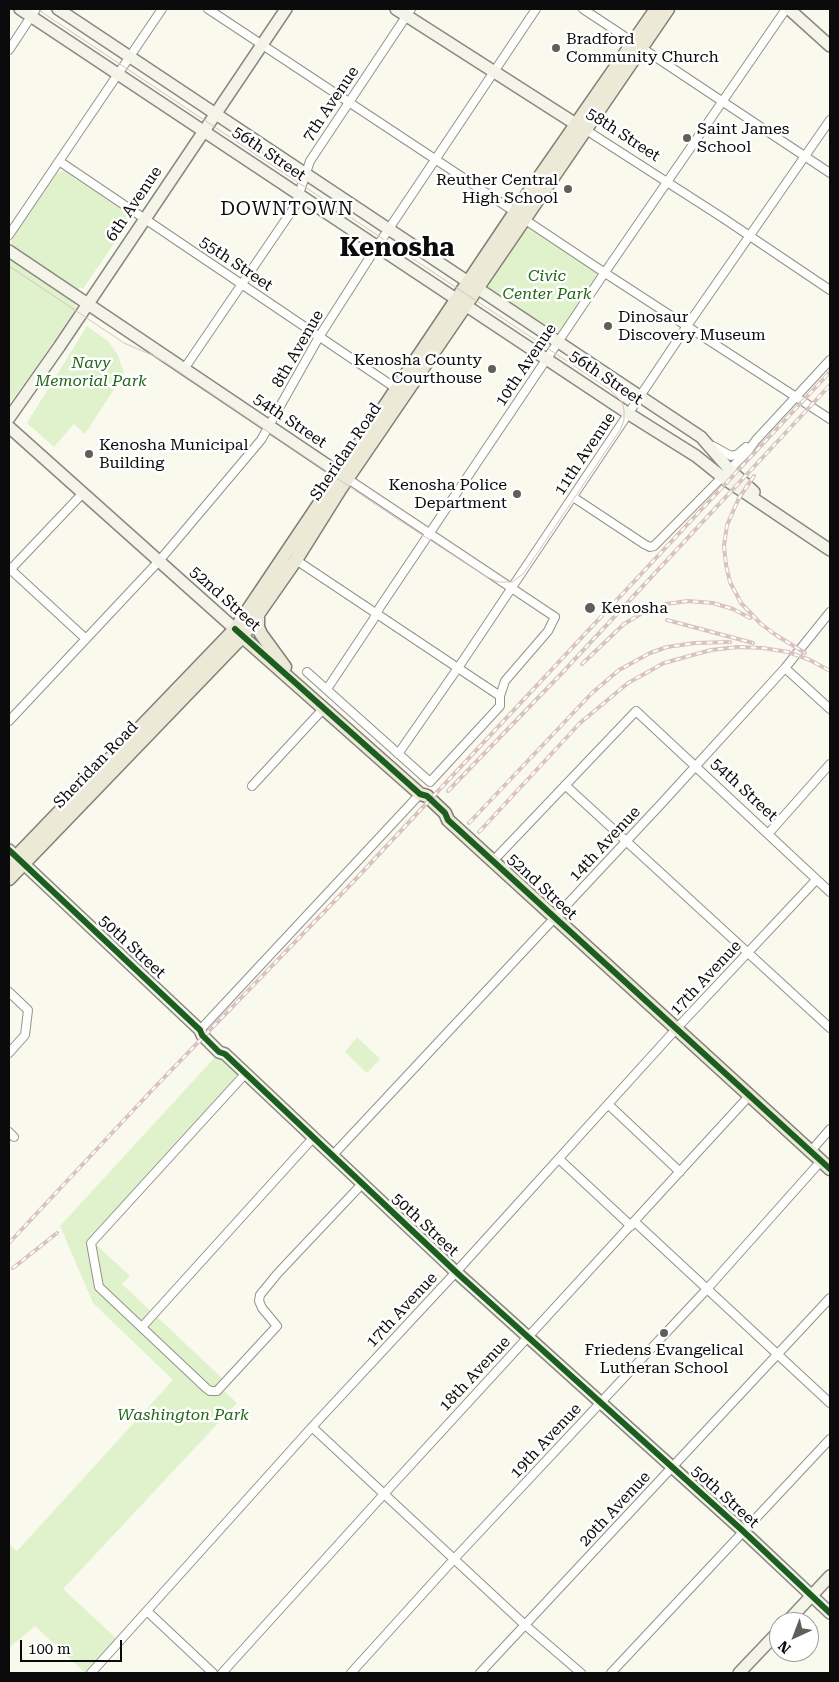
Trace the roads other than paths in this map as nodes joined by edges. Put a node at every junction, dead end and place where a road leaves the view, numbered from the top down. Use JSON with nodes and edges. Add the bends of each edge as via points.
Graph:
{"nodes":[{"id":1,"x":20,"y":9,"type":"edge"},
{"id":2,"x":58,"y":9,"type":"edge"},
{"id":3,"x":162,"y":9,"type":"edge"},
{"id":4,"x":208,"y":9,"type":"edge"},
{"id":5,"x":286,"y":9,"type":"edge"},
{"id":6,"x":536,"y":9,"type":"edge"},
{"id":7,"x":582,"y":9,"type":"edge"},
{"id":8,"x":656,"y":9,"type":"edge"},
{"id":9,"x":668,"y":9,"type":"edge"},
{"id":10,"x":787,"y":9,"type":"edge"},
{"id":11,"x":404,"y":11,"type":"edge"},
{"id":12,"x":34,"y":13,"type":"edge"},
{"id":13,"x":262,"y":44,"type":"junction"},
{"id":14,"x":637,"y":45,"type":"junction"},
{"id":15,"x":830,"y":46,"type":"edge"},
{"id":16,"x":9,"y":50,"type":"edge"},
{"id":17,"x":130,"y":57,"type":"junction"},
{"id":18,"x":494,"y":72,"type":"junction"},
{"id":19,"x":118,"y":74,"type":"junction"},
{"id":20,"x":348,"y":101,"type":"junction"},
{"id":21,"x":722,"y":102,"type":"junction"},
{"id":22,"x":216,"y":114,"type":"junction"},
{"id":23,"x":830,"y":120,"type":"edge"},
{"id":24,"x":581,"y":127,"type":"junction"},
{"id":25,"x":204,"y":131,"type":"junction"},
{"id":26,"x":805,"y":156,"type":"junction"},
{"id":27,"x":434,"y":160,"type":"junction"},
{"id":28,"x":60,"y":161,"type":"junction"},
{"id":29,"x":830,"y":172,"type":"edge"},
{"id":30,"x":306,"y":173,"type":"junction"},
{"id":31,"x":667,"y":183,"type":"junction"},
{"id":32,"x":299,"y":194,"type":"junction"},
{"id":33,"x":520,"y":216,"type":"junction"},
{"id":34,"x":144,"y":218,"type":"junction"},
{"id":35,"x":388,"y":229,"type":"junction"},
{"id":36,"x":9,"y":235,"type":"edge"},
{"id":37,"x":750,"y":236,"type":"junction"},
{"id":38,"x":377,"y":246,"type":"junction"},
{"id":39,"x":9,"y":251,"type":"edge"},
{"id":40,"x":605,"y":273,"type":"junction"},
{"id":41,"x":242,"y":284,"type":"junction"},
{"id":42,"x":473,"y":285,"type":"junction"},
{"id":43,"x":830,"y":290,"type":"edge"},
{"id":44,"x":462,"y":302,"type":"junction"},
{"id":45,"x":88,"y":303,"type":"junction"},
{"id":46,"x":687,"y":326,"type":"junction"},
{"id":47,"x":319,"y":337,"type":"junction"},
{"id":48,"x":558,"y":342,"type":"junction"},
{"id":49,"x":547,"y":359,"type":"junction"},
{"id":50,"x":830,"y":360,"type":"edge"},
{"id":51,"x":184,"y":369,"type":"junction"},
{"id":52,"x":397,"y":389,"type":"junction"},
{"id":53,"x":641,"y":396,"type":"junction"},
{"id":54,"x":796,"y":396,"type":"junction"},
{"id":55,"x":629,"y":414,"type":"junction"},
{"id":56,"x":9,"y":418,"type":"edge"},
{"id":57,"x":830,"y":419,"type":"edge"},
{"id":58,"x":269,"y":426,"type":"junction"},
{"id":59,"x":9,"y":427,"type":"edge"},
{"id":60,"x":756,"y":440,"type":"junction"},
{"id":61,"x":708,"y":442,"type":"junction"},
{"id":62,"x":726,"y":473,"type":"junction"},
{"id":63,"x":344,"y":476,"type":"junction"},
{"id":64,"x":83,"y":493,"type":"junction"},
{"id":65,"x":573,"y":497,"type":"junction"},
{"id":66,"x":429,"y":534,"type":"junction"},
{"id":67,"x":830,"y":550,"type":"edge"},
{"id":68,"x":159,"y":560,"type":"junction"},
{"id":69,"x":296,"y":560,"type":"junction"},
{"id":70,"x":10,"y":570,"type":"edge"},
{"id":71,"x":510,"y":588,"type":"junction"},
{"id":72,"x":830,"y":612,"type":"edge"},
{"id":73,"x":377,"y":613,"type":"junction"},
{"id":74,"x":258,"y":615,"type":"junction"},
{"id":75,"x":239,"y":632,"type":"junction"},
{"id":76,"x":86,"y":639,"type":"junction"},
{"id":77,"x":458,"y":668,"type":"junction"},
{"id":78,"x":785,"y":668,"type":"junction"},
{"id":79,"x":307,"y":672,"type":"dead end"},
{"id":80,"x":298,"y":685,"type":"junction"},
{"id":81,"x":326,"y":689,"type":"junction"},
{"id":82,"x":500,"y":696,"type":"junction"},
{"id":83,"x":324,"y":708,"type":"junction"},
{"id":84,"x":830,"y":709,"type":"edge"},
{"id":85,"x":12,"y":712,"type":"edge"},
{"id":86,"x":9,"y":721,"type":"edge"},
{"id":87,"x":398,"y":754,"type":"junction"},
{"id":88,"x":830,"y":764,"type":"edge"},
{"id":89,"x":695,"y":767,"type":"junction"},
{"id":90,"x":565,"y":785,"type":"junction"},
{"id":91,"x":252,"y":786,"type":"dead end"},
{"id":92,"x":420,"y":794,"type":"junction"},
{"id":93,"x":768,"y":834,"type":"junction"},
{"id":94,"x":626,"y":842,"type":"junction"},
{"id":95,"x":14,"y":858,"type":"edge"},
{"id":96,"x":493,"y":861,"type":"junction"},
{"id":97,"x":9,"y":879,"type":"edge"},
{"id":98,"x":816,"y":880,"type":"junction"},
{"id":99,"x":830,"y":892,"type":"edge"},
{"id":100,"x":555,"y":918,"type":"junction"},
{"id":101,"x":748,"y":953,"type":"junction"},
{"id":102,"x":9,"y":992,"type":"edge"},
{"id":103,"x":677,"y":1028,"type":"junction"},
{"id":104,"x":830,"y":1028,"type":"edge"},
{"id":105,"x":200,"y":1030,"type":"junction"},
{"id":106,"x":9,"y":1053,"type":"edge"},
{"id":107,"x":246,"y":1073,"type":"junction"},
{"id":108,"x":750,"y":1095,"type":"junction"},
{"id":109,"x":609,"y":1105,"type":"junction"},
{"id":110,"x":830,"y":1129,"type":"edge"},
{"id":111,"x":313,"y":1138,"type":"junction"},
{"id":112,"x":811,"y":1150,"type":"junction"},
{"id":113,"x":332,"y":1156,"type":"junction"},
{"id":114,"x":559,"y":1159,"type":"junction"},
{"id":115,"x":826,"y":1165,"type":"edge"},
{"id":116,"x":680,"y":1172,"type":"junction"},
{"id":117,"x":362,"y":1184,"type":"junction"},
{"id":118,"x":633,"y":1224,"type":"junction"},
{"id":119,"x":456,"y":1272,"type":"junction"},
{"id":120,"x":707,"y":1289,"type":"junction"},
{"id":121,"x":830,"y":1298,"type":"edge"},
{"id":122,"x":142,"y":1327,"type":"junction"},
{"id":123,"x":527,"y":1338,"type":"junction"},
{"id":124,"x":778,"y":1354,"type":"junction"},
{"id":125,"x":830,"y":1403,"type":"edge"},
{"id":126,"x":600,"y":1404,"type":"junction"},
{"id":127,"x":312,"y":1427,"type":"junction"},
{"id":128,"x":830,"y":1439,"type":"edge"},
{"id":129,"x":672,"y":1469,"type":"junction"},
{"id":130,"x":384,"y":1494,"type":"junction"},
{"id":131,"x":743,"y":1531,"type":"junction"},
{"id":132,"x":455,"y":1558,"type":"junction"},
{"id":133,"x":830,"y":1576,"type":"edge"},
{"id":134,"x":812,"y":1596,"type":"junction"},
{"id":135,"x":148,"y":1612,"type":"junction"},
{"id":136,"x":797,"y":1612,"type":"edge"},
{"id":137,"x":830,"y":1613,"type":"edge"},
{"id":138,"x":525,"y":1625,"type":"junction"},
{"id":139,"x":769,"y":1642,"type":"edge"},
{"id":140,"x":91,"y":1673,"type":"edge"},
{"id":141,"x":213,"y":1673,"type":"edge"},
{"id":142,"x":222,"y":1673,"type":"edge"},
{"id":143,"x":351,"y":1673,"type":"edge"},
{"id":144,"x":480,"y":1673,"type":"edge"},
{"id":145,"x":581,"y":1673,"type":"edge"},
{"id":146,"x":611,"y":1673,"type":"edge"},
{"id":147,"x":739,"y":1673,"type":"edge"}],
"edges":[{"from":1,"to":12,"type":"street","name":"56th Street"},
{"from":2,"to":17,"type":"street","name":"56th Street"},
{"from":3,"to":17,"type":"street"},
{"from":4,"to":13,"type":"street"},
{"from":5,"to":13,"type":"street","name":"6th Avenue"},
{"from":6,"to":18,"type":"street","name":"8th Avenue"},
{"from":7,"to":14,"type":"street"},
{"from":8,"to":14,"type":"main road","name":"Sheridan Road"},
{"from":9,"to":14,"type":"main road","name":"Sheridan Road"},
{"from":10,"to":15,"type":"street"},
{"from":10,"to":21,"type":"street","name":"10th Avenue"},
{"from":11,"to":18,"type":"street","name":"58th Street"},
{"from":11,"to":20,"type":"street","name":"7th Avenue"},
{"from":12,"to":16,"type":"street"},
{"from":12,"to":19,"type":"street","name":"56th Street"},
{"from":13,"to":20,"type":"street"},
{"from":13,"to":22,"type":"street","name":"6th Avenue"},
{"from":14,"to":21,"type":"street"},
{"from":14,"to":24,"type":"main road","name":"Sheridan Road"},
{"from":17,"to":19,"type":"street"},
{"from":17,"to":22,"type":"street","name":"56th Street"},
{"from":18,"to":24,"type":"street","name":"58th Street"},
{"from":18,"to":27,"type":"street","name":"8th Avenue"},
{"from":19,"to":25,"type":"street","name":"56th Street"},
{"from":19,"to":28,"type":"street"},
{"from":20,"to":27,"type":"street"},
{"from":20,"to":30,"type":"street","name":"7th Avenue","via":[[310,160]]},
{"from":21,"to":26,"type":"street"},
{"from":21,"to":31,"type":"street","name":"10th Avenue"},
{"from":22,"to":25,"type":"street","name":"6th Avenue"},
{"from":22,"to":30,"type":"street","name":"56th Street"},
{"from":23,"to":26,"type":"street","name":"11th Avenue"},
{"from":24,"to":31,"type":"street","name":"58th Street"},
{"from":24,"to":33,"type":"main road","name":"Sheridan Road"},
{"from":25,"to":32,"type":"street","name":"56th Street"},
{"from":25,"to":34,"type":"street","name":"6th Avenue"},
{"from":26,"to":29,"type":"street"},
{"from":26,"to":37,"type":"street","name":"11th Avenue"},
{"from":27,"to":33,"type":"street"},
{"from":27,"to":35,"type":"street","name":"8th Avenue"},
{"from":28,"to":34,"type":"street","name":"55th Street"},
{"from":28,"to":36,"type":"street"},
{"from":30,"to":32,"type":"street","name":"7th Avenue"},
{"from":30,"to":35,"type":"street","name":"56th Street"},
{"from":31,"to":37,"type":"street","name":"58th Street"},
{"from":31,"to":40,"type":"street","name":"10th Avenue"},
{"from":32,"to":38,"type":"street","name":"56th Street"},
{"from":32,"to":41,"type":"street","name":"7th Avenue","via":[[295,206]]},
{"from":33,"to":40,"type":"street"},
{"from":33,"to":42,"type":"main road","name":"Sheridan Road"},
{"from":34,"to":41,"type":"street","name":"55th Street"},
{"from":34,"to":45,"type":"street","name":"6th Avenue"},
{"from":35,"to":38,"type":"street","name":"8th Avenue"},
{"from":35,"to":42,"type":"street","name":"56th Street"},
{"from":37,"to":43,"type":"street","name":"58th Street"},
{"from":37,"to":46,"type":"street","name":"11th Avenue"},
{"from":38,"to":44,"type":"street","name":"56th Street"},
{"from":38,"to":47,"type":"street","name":"8th Avenue"},
{"from":39,"to":45,"type":"street","name":"54th Street"},
{"from":40,"to":46,"type":"street"},
{"from":40,"to":48,"type":"street","name":"10th Avenue"},
{"from":41,"to":47,"type":"street","name":"55th Street"},
{"from":41,"to":51,"type":"street","name":"7th Avenue"},
{"from":42,"to":44,"type":"main road","name":"Sheridan Road"},
{"from":42,"to":48,"type":"street","name":"56th Street"},
{"from":44,"to":49,"type":"street","name":"56th Street"},
{"from":44,"to":52,"type":"main road","name":"Sheridan Road"},
{"from":44,"to":63,"type":"main road","name":"Sheridan Road"},
{"from":45,"to":51,"type":"street","name":"54th Street"},
{"from":45,"to":56,"type":"street","name":"6th Avenue"},
{"from":46,"to":53,"type":"street","name":"11th Avenue"},
{"from":46,"to":54,"type":"street"},
{"from":47,"to":52,"type":"street","name":"55th Street"},
{"from":47,"to":58,"type":"street","name":"8th Avenue"},
{"from":48,"to":49,"type":"street","name":"10th Avenue"},
{"from":48,"to":53,"type":"street","name":"56th Street"},
{"from":49,"to":55,"type":"street","name":"56th Street"},
{"from":49,"to":66,"type":"street","name":"10th Avenue"},
{"from":50,"to":54,"type":"street"},
{"from":51,"to":58,"type":"street","name":"54th Street"},
{"from":52,"to":63,"type":"main road","name":"Sheridan Road"},
{"from":53,"to":55,"type":"street","name":"11th Avenue"},
{"from":53,"to":61,"type":"street","name":"56th Street"},
{"from":54,"to":57,"type":"street"},
{"from":54,"to":60,"type":"street"},
{"from":55,"to":62,"type":"street","name":"56th Street"},
{"from":55,"to":65,"type":"street","name":"11th Avenue"},
{"from":58,"to":63,"type":"street","name":"54th Street"},
{"from":58,"to":68,"type":"street","name":"8th Avenue","via":[[261,440]]},
{"from":59,"to":64,"type":"street","name":"52nd Street"},
{"from":60,"to":61,"type":"street","via":[[739,454],[731,456]]},
{"from":60,"to":62,"type":"street"},
{"from":61,"to":62,"type":"street","name":"56th Street"},
{"from":62,"to":65,"type":"street","via":[[652,547]]},
{"from":62,"to":67,"type":"street","name":"56th Street","via":[[773,511]]},
{"from":63,"to":66,"type":"street","name":"54th Street"},
{"from":63,"to":69,"type":"main road","name":"Sheridan Road"},
{"from":63,"to":75,"type":"main road","name":"Sheridan Road"},
{"from":64,"to":68,"type":"street","name":"52nd Street"},
{"from":64,"to":70,"type":"street"},
{"from":65,"to":71,"type":"street","name":"11th Avenue"},
{"from":66,"to":71,"type":"street","name":"54th Street"},
{"from":66,"to":73,"type":"street","name":"10th Avenue"},
{"from":68,"to":75,"type":"street","name":"52nd Street"},
{"from":68,"to":76,"type":"street","name":"8th Avenue"},
{"from":69,"to":73,"type":"street"},
{"from":69,"to":74,"type":"main road","name":"Sheridan Road"},
{"from":70,"to":76,"type":"street"},
{"from":71,"to":77,"type":"street","name":"11th Avenue"},
{"from":71,"to":82,"type":"street","name":"54th Street","via":[[554,618],[548,631],[505,681]]},
{"from":72,"to":78,"type":"street","name":"14th Avenue"},
{"from":73,"to":77,"type":"street"},
{"from":73,"to":81,"type":"street","name":"10th Avenue"},
{"from":74,"to":75,"type":"main road","name":"Sheridan Road"},
{"from":74,"to":80,"type":"main road","via":[[261,634]]},
{"from":75,"to":80,"type":"main road","name":"52nd Street"},
{"from":75,"to":95,"type":"main road","name":"Sheridan Road"},
{"from":76,"to":85,"type":"street","name":"8th Avenue"},
{"from":77,"to":82,"type":"street"},
{"from":77,"to":87,"type":"street","name":"11th Avenue"},
{"from":78,"to":84,"type":"street"},
{"from":78,"to":89,"type":"street","name":"14th Avenue"},
{"from":79,"to":81,"type":"street"},
{"from":80,"to":83,"type":"main road","name":"52nd Street"},
{"from":81,"to":87,"type":"street"},
{"from":82,"to":87,"type":"street","via":[[500,706],[430,782]]},
{"from":83,"to":91,"type":"street"},
{"from":83,"to":92,"type":"main road","name":"52nd Street"},
{"from":85,"to":86,"type":"street","name":"8th Avenue"},
{"from":88,"to":93,"type":"street"},
{"from":89,"to":90,"type":"street","name":"54th Street","via":[[636,711]]},
{"from":89,"to":93,"type":"street","name":"54th Street"},
{"from":89,"to":94,"type":"street","name":"14th Avenue"},
{"from":90,"to":94,"type":"street"},
{"from":90,"to":96,"type":"street"},
{"from":92,"to":96,"type":"main road","name":"52nd Street","via":[[421,802],[440,819],[448,820]]},
{"from":92,"to":105,"type":"street"},
{"from":93,"to":98,"type":"street","name":"54th Street"},
{"from":94,"to":100,"type":"street","name":"14th Avenue"},
{"from":94,"to":101,"type":"street"},
{"from":95,"to":97,"type":"main road","name":"Sheridan Road"},
{"from":95,"to":105,"type":"street","name":"50th Street"},
{"from":96,"to":100,"type":"main road","name":"52nd Street"},
{"from":98,"to":99,"type":"street","name":"54th Street"},
{"from":98,"to":101,"type":"street","name":"17th Avenue"},
{"from":100,"to":103,"type":"main road","name":"52nd Street"},
{"from":100,"to":113,"type":"street","name":"14th Avenue"},
{"from":101,"to":103,"type":"street","name":"17th Avenue"},
{"from":101,"to":104,"type":"street"},
{"from":102,"to":106,"type":"street","via":[[28,1010],[25,1035]]},
{"from":103,"to":108,"type":"main road","name":"52nd Street"},
{"from":103,"to":109,"type":"street","name":"17th Avenue"},
{"from":105,"to":107,"type":"street","name":"50th Street","via":[[212,1036],[225,1054]]},
{"from":107,"to":111,"type":"street","name":"50th Street"},
{"from":107,"to":122,"type":"street","via":[[91,1244],[99,1287]]},
{"from":108,"to":112,"type":"main road","name":"52nd Street"},
{"from":108,"to":116,"type":"street","name":"18th Avenue"},
{"from":109,"to":114,"type":"street","name":"17th Avenue"},
{"from":109,"to":116,"type":"street"},
{"from":110,"to":112,"type":"street"},
{"from":111,"to":113,"type":"street","name":"50th Street"},
{"from":111,"to":122,"type":"street"},
{"from":112,"to":115,"type":"main road","name":"52nd Street"},
{"from":113,"to":117,"type":"street","name":"50th Street"},
{"from":114,"to":118,"type":"street"},
{"from":114,"to":119,"type":"street","name":"17th Avenue"},
{"from":115,"to":120,"type":"street","name":"19th Avenue"},
{"from":116,"to":118,"type":"street","name":"18th Avenue"},
{"from":117,"to":119,"type":"street","name":"50th Street"},
{"from":117,"to":122,"type":"street","via":[[260,1295],[262,1308],[277,1326],[217,1391],[206,1388]]},
{"from":118,"to":120,"type":"street"},
{"from":118,"to":123,"type":"street","name":"18th Avenue"},
{"from":119,"to":123,"type":"street","name":"50th Street"},
{"from":119,"to":127,"type":"street","name":"17th Avenue"},
{"from":120,"to":124,"type":"street"},
{"from":120,"to":126,"type":"street","name":"19th Avenue"},
{"from":121,"to":124,"type":"street","name":"20th Avenue"},
{"from":123,"to":126,"type":"street","name":"50th Street"},
{"from":123,"to":130,"type":"street","name":"18th Avenue"},
{"from":124,"to":125,"type":"street"},
{"from":124,"to":129,"type":"street","name":"20th Avenue"},
{"from":126,"to":129,"type":"street","name":"50th Street"},
{"from":126,"to":132,"type":"street","name":"19th Avenue"},
{"from":127,"to":130,"type":"street"},
{"from":127,"to":135,"type":"street","name":"17th Avenue"},
{"from":128,"to":131,"type":"street"},
{"from":129,"to":131,"type":"street","name":"50th Street"},
{"from":129,"to":138,"type":"street","name":"20th Avenue"},
{"from":130,"to":132,"type":"street"},
{"from":130,"to":142,"type":"street","name":"18th Avenue"},
{"from":131,"to":134,"type":"street","name":"50th Street"},
{"from":131,"to":146,"type":"street"},
{"from":132,"to":138,"type":"street"},
{"from":132,"to":143,"type":"street","name":"19th Avenue"},
{"from":133,"to":134,"type":"street"},
{"from":134,"to":136,"type":"street"},
{"from":134,"to":137,"type":"street","name":"50th Street"},
{"from":135,"to":140,"type":"street","name":"17th Avenue"},
{"from":135,"to":141,"type":"street"},
{"from":138,"to":144,"type":"street","name":"20th Avenue"},
{"from":138,"to":145,"type":"street"},
{"from":139,"to":147,"type":"street"}]}
